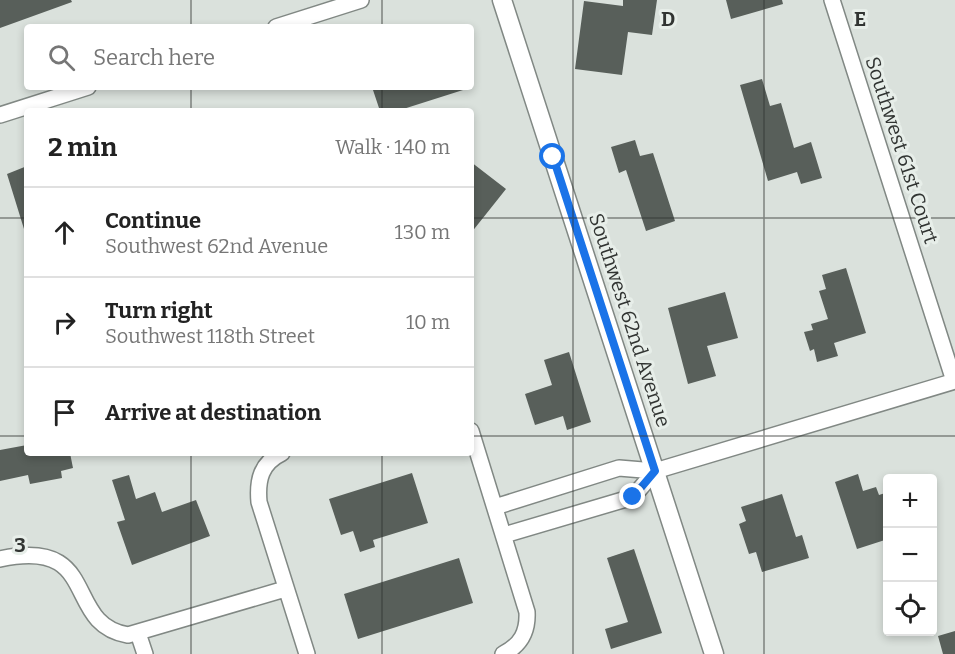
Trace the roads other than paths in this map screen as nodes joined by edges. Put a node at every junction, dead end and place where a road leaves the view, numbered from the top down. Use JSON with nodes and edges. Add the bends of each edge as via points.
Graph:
{"nodes":[{"id":1,"x":361,"y":0,"type":"edge"},
{"id":2,"x":502,"y":0,"type":"edge"},
{"id":3,"x":832,"y":0,"type":"edge"},
{"id":4,"x":285,"y":24,"type":"edge"},
{"id":5,"x":79,"y":90,"type":"edge"},
{"id":6,"x":0,"y":115,"type":"edge"},
{"id":7,"x":954,"y":381,"type":"edge"},
{"id":8,"x":474,"y":440,"type":"edge"},
{"id":9,"x":276,"y":456,"type":"edge"},
{"id":10,"x":655,"y":471,"type":"junction"},
{"id":11,"x":495,"y":507,"type":"junction"},
{"id":12,"x":504,"y":535,"type":"junction"},
{"id":13,"x":0,"y":559,"type":"edge"},
{"id":14,"x":285,"y":589,"type":"junction"},
{"id":15,"x":138,"y":633,"type":"junction"},
{"id":16,"x":145,"y":654,"type":"edge"},
{"id":17,"x":307,"y":654,"type":"edge"},
{"id":18,"x":503,"y":654,"type":"edge"},
{"id":19,"x":714,"y":654,"type":"edge"}],
"edges":[{"from":1,"to":4,"type":"street"},
{"from":2,"to":10,"type":"street","name":"Southwest 62nd Avenue"},
{"from":3,"to":7,"type":"street","name":"Southwest 61st Court"},
{"from":5,"to":6,"type":"street"},
{"from":7,"to":10,"type":"street"},
{"from":8,"to":11,"type":"street"},
{"from":9,"to":14,"type":"street","via":[[263,467],[259,502]]},
{"from":10,"to":11,"type":"street","via":[[619,468]]},
{"from":10,"to":12,"type":"street","via":[[633,497]]},
{"from":10,"to":19,"type":"street","name":"Southwest 62nd Avenue"},
{"from":11,"to":12,"type":"street"},
{"from":12,"to":18,"type":"street","via":[[527,612],[527,624],[520,642]]},
{"from":13,"to":15,"type":"street","via":[[37,555],[60,563],[106,628],[128,635]]},
{"from":14,"to":15,"type":"street"},
{"from":14,"to":17,"type":"street"},
{"from":15,"to":16,"type":"street"}]}
